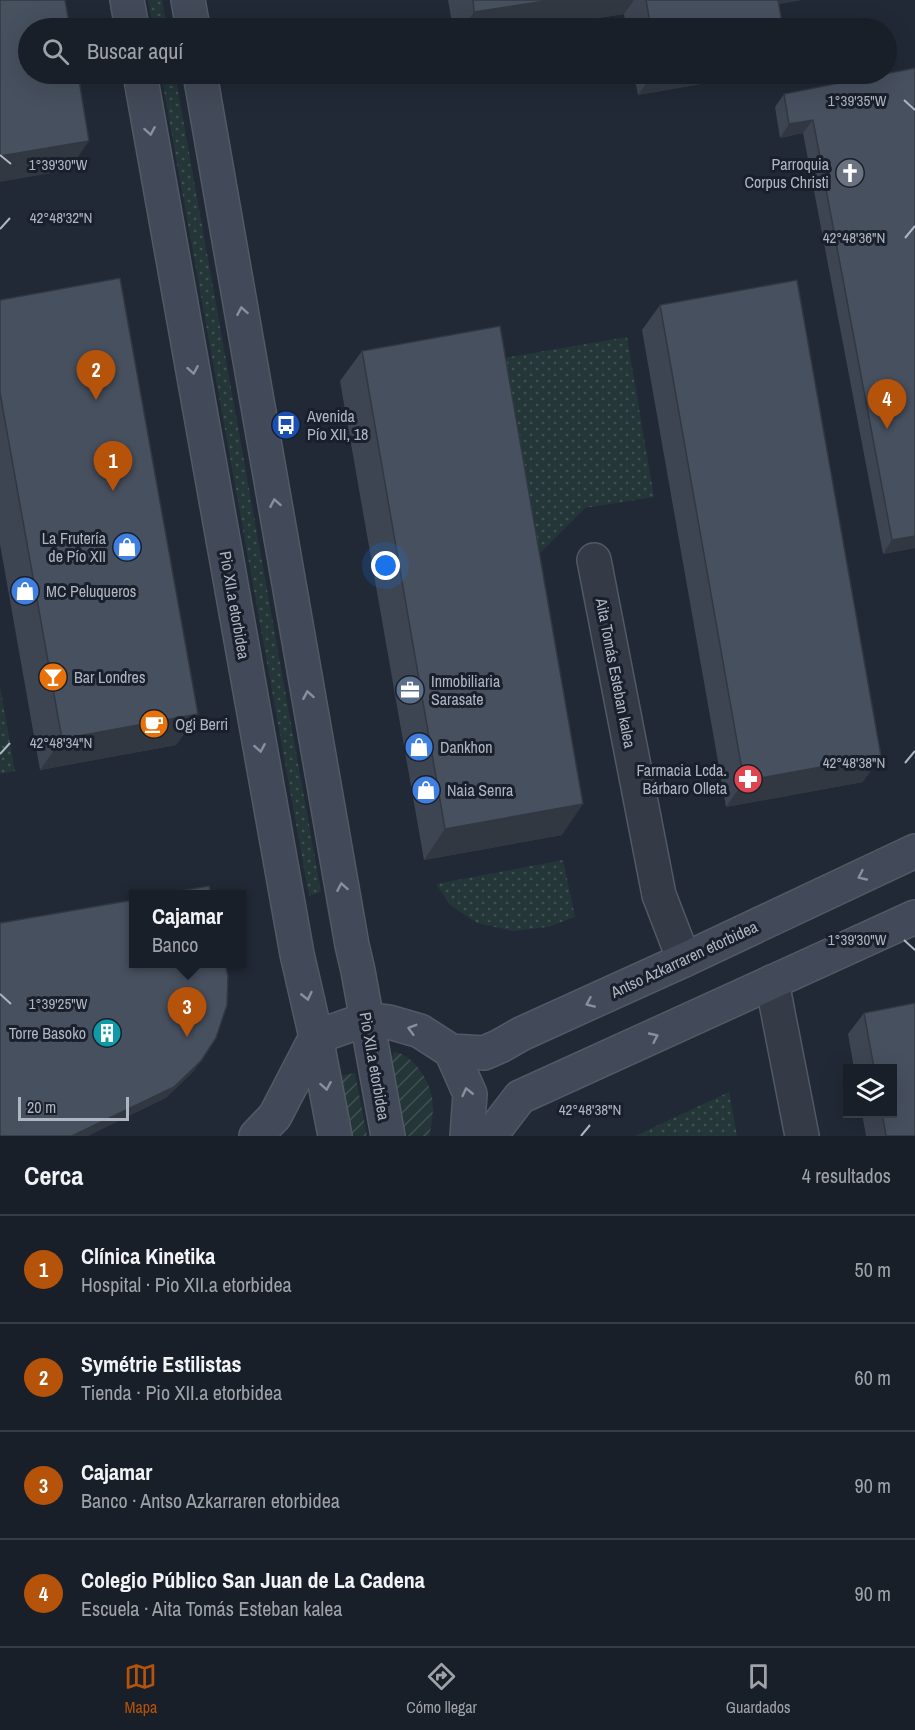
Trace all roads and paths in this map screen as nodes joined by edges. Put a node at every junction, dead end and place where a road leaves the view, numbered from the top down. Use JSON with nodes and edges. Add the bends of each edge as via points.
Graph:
{"nodes":[{"id":1,"x":127,"y":0,"type":"edge"},
{"id":2,"x":188,"y":0,"type":"edge"},
{"id":3,"x":130,"y":18,"type":"edge"},
{"id":4,"x":191,"y":18,"type":"edge"},
{"id":5,"x":142,"y":84,"type":"edge"},
{"id":6,"x":203,"y":84,"type":"edge"},
{"id":7,"x":594,"y":560,"type":"dead end"},
{"id":8,"x":915,"y":851,"type":"edge"},
{"id":9,"x":915,"y":917,"type":"edge"},
{"id":10,"x":684,"y":960,"type":"junction"},
{"id":11,"x":772,"y":982,"type":"junction"},
{"id":12,"x":367,"y":1019,"type":"junction"},
{"id":13,"x":316,"y":1037,"type":"junction"},
{"id":14,"x":451,"y":1051,"type":"junction"},
{"id":15,"x":267,"y":1129,"type":"edge"},
{"id":16,"x":335,"y":1136,"type":"edge"},
{"id":17,"x":388,"y":1136,"type":"edge"},
{"id":18,"x":467,"y":1136,"type":"edge"},
{"id":19,"x":490,"y":1136,"type":"edge"},
{"id":20,"x":802,"y":1136,"type":"edge"}],
"edges":[{"from":1,"to":3,"type":"main road"},
{"from":2,"to":4,"type":"main road"},
{"from":5,"to":13,"type":"main road","name":"Pio XII.a etorbidea","one_way":true,"via":[[297,954]]},
{"from":12,"to":6,"type":"main road","name":"Pio XII.a etorbidea","one_way":true},
{"from":7,"to":10,"type":"street","name":"Aita Tomás Esteban kalea","via":[[659,895]]},
{"from":8,"to":10,"type":"main road","name":"Antso Azkarraren etorbidea","one_way":true},
{"from":9,"to":11,"type":"main road"},
{"from":10,"to":14,"type":"main road","name":"Antso Azkarraren etorbidea","one_way":true,"via":[[484,1053]]},
{"from":19,"to":11,"type":"main road","one_way":true,"via":[[520,1097]]},
{"from":11,"to":20,"type":"street"},
{"from":12,"to":13,"type":"main road","name":"Antso Azkarraren etorbidea"},
{"from":14,"to":12,"type":"main road","name":"Antso Azkarraren etorbidea","one_way":true,"via":[[420,1031]]},
{"from":12,"to":17,"type":"main road","name":"Pio XII.a etorbidea"},
{"from":13,"to":15,"type":"main road"},
{"from":13,"to":16,"type":"main road","name":"Pio XII.a etorbidea","one_way":true},
{"from":18,"to":14,"type":"main road","one_way":true,"via":[[470,1094]]}]}
